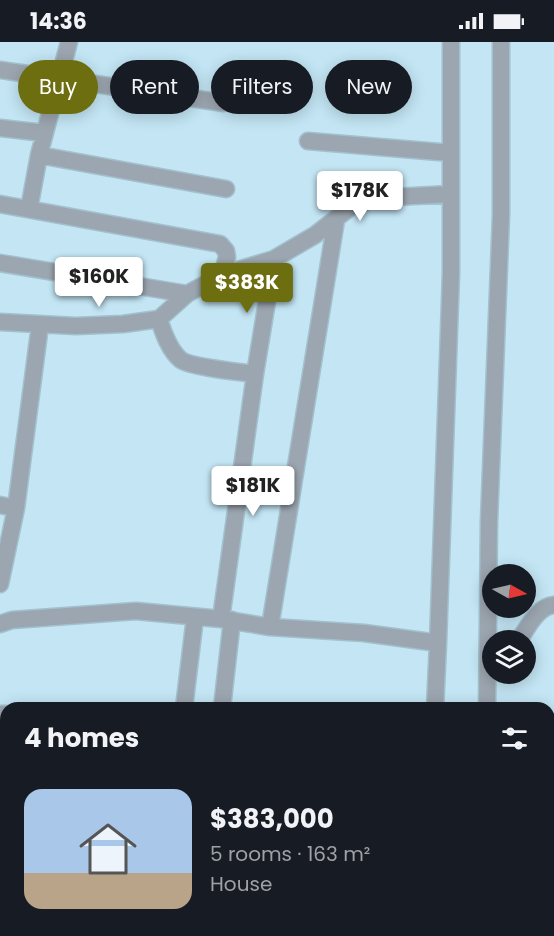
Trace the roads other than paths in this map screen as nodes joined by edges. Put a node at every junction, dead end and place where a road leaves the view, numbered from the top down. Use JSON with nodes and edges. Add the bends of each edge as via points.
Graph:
{"nodes":[{"id":1,"x":69,"y":42,"type":"edge"},
{"id":2,"x":451,"y":42,"type":"edge"},
{"id":3,"x":501,"y":42,"type":"edge"},
{"id":4,"x":64,"y":60,"type":"edge"},
{"id":5,"x":0,"y":70,"type":"edge"},
{"id":6,"x":18,"y":72,"type":"edge"},
{"id":7,"x":98,"y":84,"type":"edge"},
{"id":8,"x":211,"y":101,"type":"edge"},
{"id":9,"x":49,"y":114,"type":"edge"},
{"id":10,"x":0,"y":128,"type":"edge"},
{"id":11,"x":44,"y":133,"type":"junction"},
{"id":12,"x":308,"y":141,"type":"dead end"},
{"id":13,"x":451,"y":153,"type":"junction"},
{"id":14,"x":39,"y":155,"type":"junction"},
{"id":15,"x":226,"y":189,"type":"dead end"},
{"id":16,"x":451,"y":194,"type":"junction"},
{"id":17,"x":0,"y":204,"type":"edge"},
{"id":18,"x":29,"y":209,"type":"junction"},
{"id":19,"x":336,"y":220,"type":"junction"},
{"id":20,"x":273,"y":259,"type":"junction"},
{"id":21,"x":0,"y":263,"type":"edge"},
{"id":22,"x":222,"y":275,"type":"junction"},
{"id":23,"x":188,"y":294,"type":"junction"},
{"id":24,"x":159,"y":319,"type":"junction"},
{"id":25,"x":0,"y":322,"type":"edge"},
{"id":26,"x":40,"y":325,"type":"junction"},
{"id":27,"x":255,"y":374,"type":"junction"},
{"id":28,"x":8,"y":506,"type":"edge"},
{"id":29,"x":0,"y":584,"type":"edge"},
{"id":30,"x":554,"y":605,"type":"edge"},
{"id":31,"x":195,"y":617,"type":"junction"},
{"id":32,"x":226,"y":620,"type":"junction"},
{"id":33,"x":0,"y":624,"type":"edge"},
{"id":34,"x":270,"y":627,"type":"junction"},
{"id":35,"x":490,"y":630,"type":"edge"},
{"id":36,"x":526,"y":630,"type":"edge"},
{"id":37,"x":438,"y":643,"type":"junction"},
{"id":38,"x":489,"y":684,"type":"edge"},
{"id":39,"x":185,"y":702,"type":"edge"},
{"id":40,"x":222,"y":702,"type":"edge"},
{"id":41,"x":435,"y":702,"type":"edge"},
{"id":42,"x":487,"y":702,"type":"edge"}],
"edges":[{"from":1,"to":4,"type":"street"},
{"from":2,"to":13,"type":"street"},
{"from":3,"to":35,"type":"street","via":[[501,215],[489,521]]},
{"from":5,"to":6,"type":"street"},
{"from":7,"to":8,"type":"street"},
{"from":9,"to":11,"type":"street"},
{"from":10,"to":11,"type":"street"},
{"from":11,"to":14,"type":"street"},
{"from":12,"to":13,"type":"street"},
{"from":13,"to":16,"type":"street"},
{"from":14,"to":15,"type":"street"},
{"from":14,"to":18,"type":"street"},
{"from":16,"to":19,"type":"street","via":[[376,198],[352,206]]},
{"from":16,"to":37,"type":"street"},
{"from":17,"to":18,"type":"street"},
{"from":18,"to":22,"type":"street","via":[[220,244],[227,257]]},
{"from":19,"to":20,"type":"street"},
{"from":19,"to":34,"type":"street"},
{"from":20,"to":22,"type":"street"},
{"from":20,"to":27,"type":"street"},
{"from":21,"to":23,"type":"street"},
{"from":22,"to":23,"type":"street"},
{"from":23,"to":24,"type":"street"},
{"from":24,"to":26,"type":"street","via":[[123,324]]},
{"from":24,"to":27,"type":"street","via":[[181,360]]},
{"from":25,"to":26,"type":"street"},
{"from":26,"to":28,"type":"street"},
{"from":27,"to":32,"type":"street"},
{"from":28,"to":29,"type":"street"},
{"from":30,"to":36,"type":"street","via":[[540,611]]},
{"from":31,"to":32,"type":"street"},
{"from":31,"to":33,"type":"street","via":[[136,611]]},
{"from":31,"to":39,"type":"street"},
{"from":32,"to":34,"type":"street"},
{"from":32,"to":40,"type":"street"},
{"from":34,"to":37,"type":"street"},
{"from":37,"to":41,"type":"street"},
{"from":38,"to":42,"type":"street"}]}
